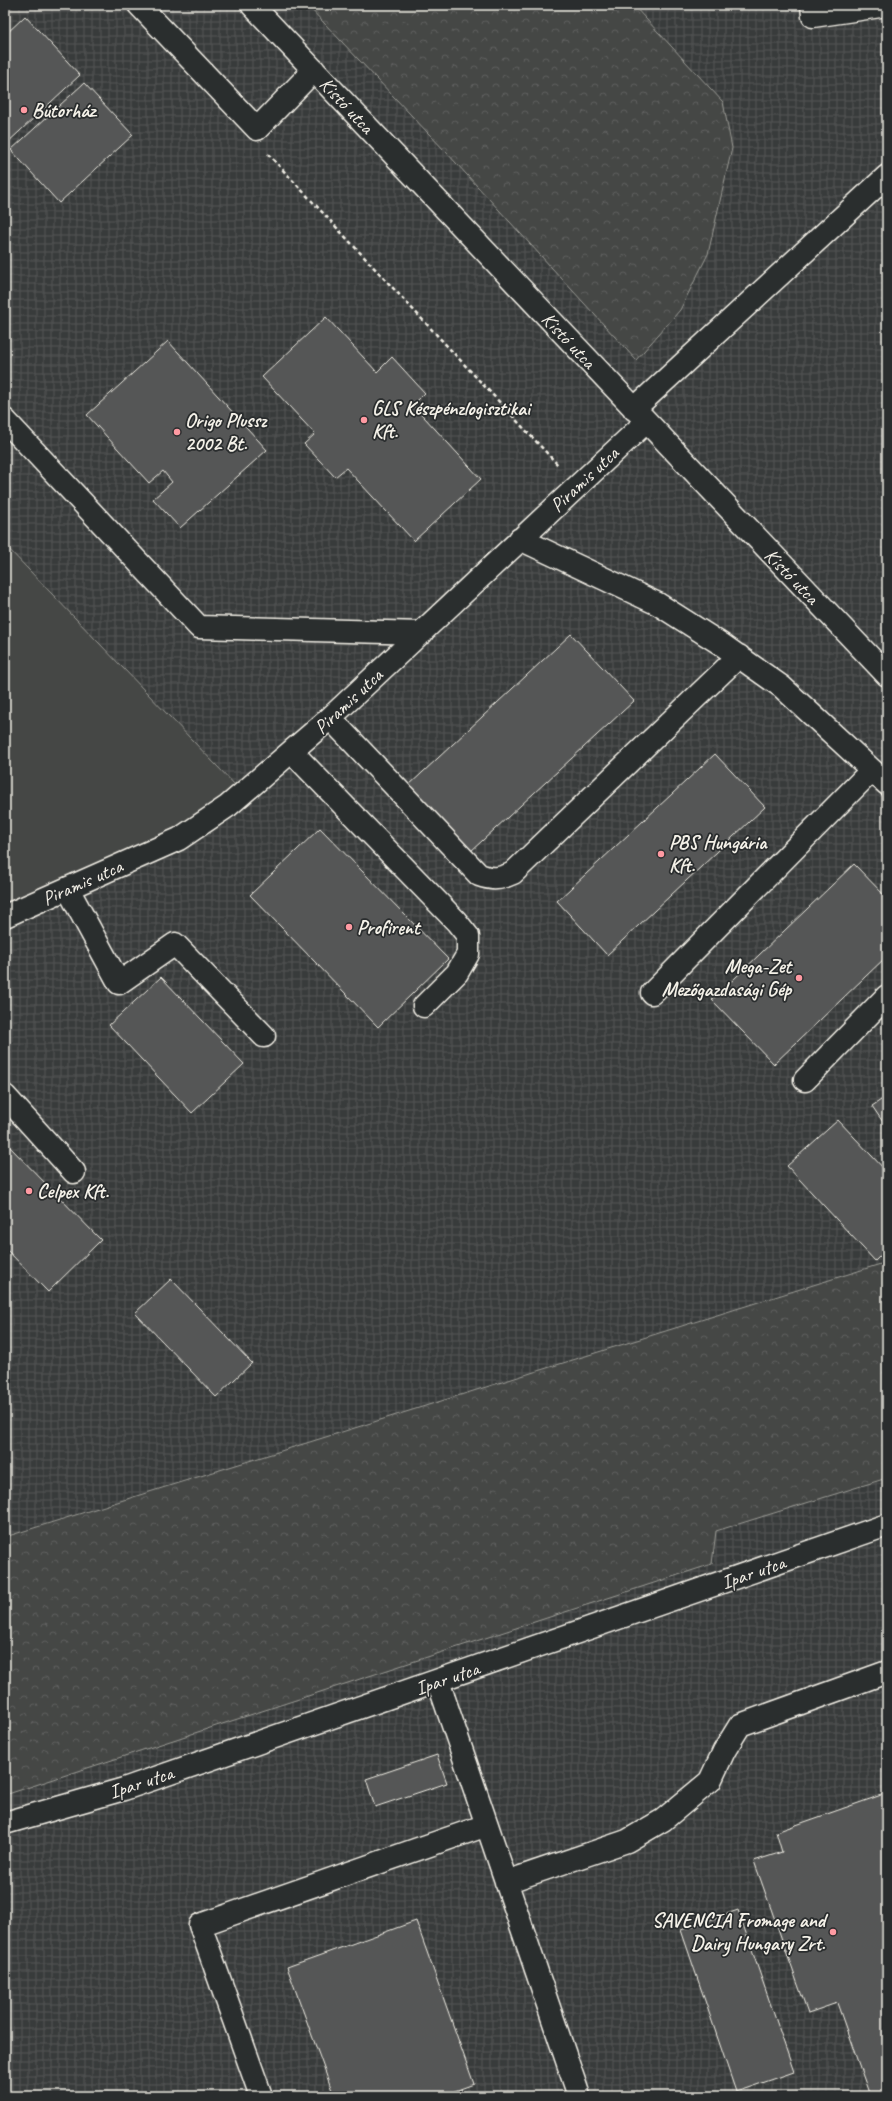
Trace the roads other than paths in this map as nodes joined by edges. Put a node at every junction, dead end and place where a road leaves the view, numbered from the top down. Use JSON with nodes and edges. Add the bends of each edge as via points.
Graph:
{"nodes":[{"id":1,"x":138,"y":5,"type":"edge"},
{"id":2,"x":252,"y":5,"type":"edge"},
{"id":3,"x":812,"y":5,"type":"edge"},
{"id":4,"x":887,"y":5,"type":"edge"},
{"id":5,"x":314,"y":70,"type":"junction"},
{"id":6,"x":887,"y":176,"type":"edge"},
{"id":7,"x":640,"y":416,"type":"junction"},
{"id":8,"x":5,"y":420,"type":"edge"},
{"id":9,"x":520,"y":539,"type":"junction"},
{"id":10,"x":422,"y":633,"type":"junction"},
{"id":11,"x":739,"y":656,"type":"junction"},
{"id":12,"x":887,"y":675,"type":"edge"},
{"id":13,"x":330,"y":718,"type":"junction"},
{"id":14,"x":292,"y":752,"type":"junction"},
{"id":15,"x":879,"y":777,"type":"edge"},
{"id":16,"x":68,"y":889,"type":"junction"},
{"id":17,"x":5,"y":916,"type":"edge"},
{"id":18,"x":652,"y":993,"type":"dead end"},
{"id":19,"x":887,"y":996,"type":"edge"},
{"id":20,"x":424,"y":1006,"type":"dead end"},
{"id":21,"x":264,"y":1036,"type":"dead end"},
{"id":22,"x":805,"y":1080,"type":"dead end"},
{"id":23,"x":5,"y":1096,"type":"edge"},
{"id":24,"x":74,"y":1172,"type":"dead end"},
{"id":25,"x":887,"y":1525,"type":"edge"},
{"id":26,"x":887,"y":1672,"type":"edge"},
{"id":27,"x":438,"y":1681,"type":"junction"},
{"id":28,"x":5,"y":1822,"type":"edge"},
{"id":29,"x":487,"y":1825,"type":"junction"},
{"id":30,"x":506,"y":1882,"type":"junction"},
{"id":31,"x":261,"y":2096,"type":"edge"},
{"id":32,"x":579,"y":2096,"type":"edge"}],
"edges":[{"from":1,"to":5,"type":"street","via":[[257,129]]},
{"from":2,"to":5,"type":"street","name":"Kistó utca"},
{"from":3,"to":4,"type":"street","via":[[813,16]]},
{"from":5,"to":7,"type":"street","name":"Kistó utca"},
{"from":6,"to":7,"type":"street","name":"Piramis utca"},
{"from":7,"to":9,"type":"street","name":"Piramis utca","via":[[577,485]]},
{"from":7,"to":12,"type":"street","name":"Kistó utca"},
{"from":8,"to":10,"type":"street","via":[[199,627]]},
{"from":9,"to":10,"type":"street","name":"Piramis utca"},
{"from":9,"to":11,"type":"street","via":[[658,604]]},
{"from":10,"to":13,"type":"street","name":"Piramis utca"},
{"from":11,"to":13,"type":"street","via":[[513,873],[490,880],[479,875]]},
{"from":11,"to":15,"type":"street","via":[[782,687]]},
{"from":13,"to":14,"type":"street","name":"Piramis utca"},
{"from":14,"to":16,"type":"street","name":"Piramis utca","via":[[228,806],[179,839]]},
{"from":14,"to":20,"type":"street","via":[[468,936],[468,954],[457,973]]},
{"from":15,"to":18,"type":"street"},
{"from":16,"to":17,"type":"street","name":"Piramis utca"},
{"from":16,"to":21,"type":"street","via":[[119,983],[175,944]]},
{"from":19,"to":22,"type":"street"},
{"from":23,"to":24,"type":"street"},
{"from":25,"to":27,"type":"street","name":"Ipar utca"},
{"from":26,"to":30,"type":"street","via":[[740,1725],[724,1750],[710,1781],[663,1820],[627,1841]]},
{"from":27,"to":28,"type":"street","name":"Ipar utca","via":[[124,1789]]},
{"from":27,"to":29,"type":"street"},
{"from":29,"to":30,"type":"street"},
{"from":29,"to":31,"type":"street","via":[[200,1925]]},
{"from":30,"to":32,"type":"street"}]}
